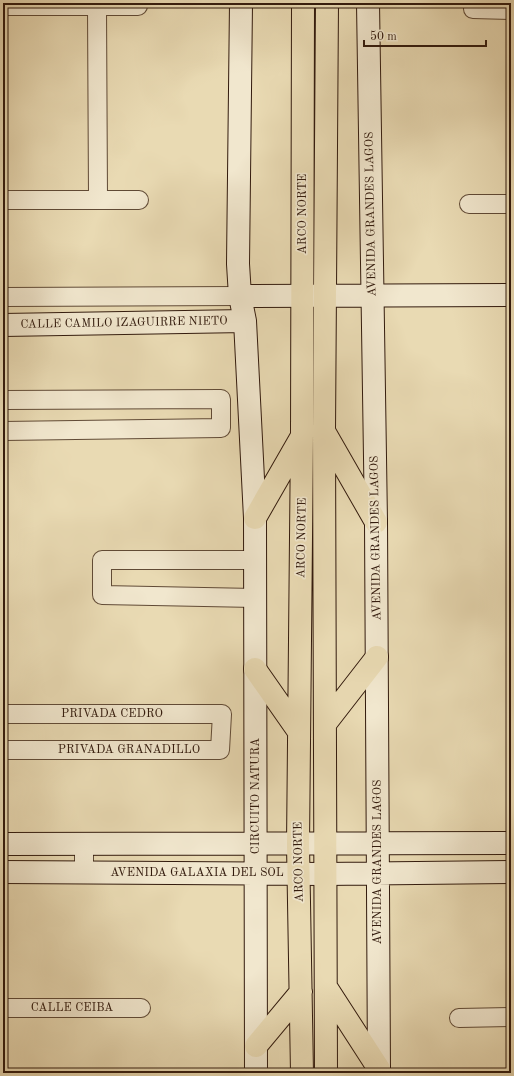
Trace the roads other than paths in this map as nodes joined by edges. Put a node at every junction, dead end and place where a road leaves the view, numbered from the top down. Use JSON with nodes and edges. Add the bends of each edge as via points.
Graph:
{"nodes":[{"id":1,"x":241,"y":3,"type":"edge"},
{"id":2,"x":303,"y":3,"type":"edge"},
{"id":3,"x":327,"y":3,"type":"edge"},
{"id":4,"x":368,"y":3,"type":"edge"},
{"id":5,"x":3,"y":6,"type":"edge"},
{"id":6,"x":138,"y":6,"type":"dead end"},
{"id":7,"x":97,"y":7,"type":"junction"},
{"id":8,"x":473,"y":9,"type":"dead end"},
{"id":9,"x":511,"y":10,"type":"edge"},
{"id":10,"x":98,"y":199,"type":"junction"},
{"id":11,"x":3,"y":200,"type":"edge"},
{"id":12,"x":139,"y":200,"type":"dead end"},
{"id":13,"x":469,"y":204,"type":"dead end"},
{"id":14,"x":511,"y":204,"type":"edge"},
{"id":15,"x":303,"y":295,"type":"junction"},
{"id":16,"x":372,"y":295,"type":"junction"},
{"id":17,"x":511,"y":295,"type":"edge"},
{"id":18,"x":240,"y":296,"type":"junction"},
{"id":19,"x":326,"y":296,"type":"junction"},
{"id":20,"x":3,"y":297,"type":"edge"},
{"id":21,"x":245,"y":321,"type":"junction"},
{"id":22,"x":3,"y":325,"type":"edge"},
{"id":23,"x":3,"y":400,"type":"edge"},
{"id":24,"x":3,"y":431,"type":"edge"},
{"id":25,"x":324,"y":432,"type":"junction"},
{"id":26,"x":302,"y":435,"type":"junction"},
{"id":27,"x":255,"y":518,"type":"junction"},
{"id":28,"x":376,"y":522,"type":"junction"},
{"id":29,"x":255,"y":560,"type":"junction"},
{"id":30,"x":255,"y":598,"type":"junction"},
{"id":31,"x":377,"y":657,"type":"junction"},
{"id":32,"x":255,"y":669,"type":"junction"},
{"id":33,"x":3,"y":714,"type":"edge"},
{"id":34,"x":222,"y":714,"type":"joint"},
{"id":35,"x":326,"y":724,"type":"junction"},
{"id":36,"x":299,"y":732,"type":"junction"},
{"id":37,"x":3,"y":750,"type":"edge"},
{"id":38,"x":511,"y":843,"type":"edge"},
{"id":39,"x":3,"y":844,"type":"edge"},
{"id":40,"x":84,"y":844,"type":"junction"},
{"id":41,"x":378,"y":844,"type":"junction"},
{"id":42,"x":256,"y":845,"type":"junction"},
{"id":43,"x":298,"y":845,"type":"junction"},
{"id":44,"x":325,"y":845,"type":"junction"},
{"id":45,"x":3,"y":872,"type":"edge"},
{"id":46,"x":84,"y":872,"type":"junction"},
{"id":47,"x":511,"y":872,"type":"edge"},
{"id":48,"x":256,"y":873,"type":"junction"},
{"id":49,"x":378,"y":873,"type":"junction"},
{"id":50,"x":299,"y":874,"type":"junction"},
{"id":51,"x":324,"y":874,"type":"junction"},
{"id":52,"x":326,"y":988,"type":"junction"},
{"id":53,"x":301,"y":992,"type":"junction"},
{"id":54,"x":3,"y":1008,"type":"edge"},
{"id":55,"x":141,"y":1008,"type":"dead end"},
{"id":56,"x":511,"y":1017,"type":"edge"},
{"id":57,"x":459,"y":1018,"type":"dead end"},
{"id":58,"x":256,"y":1046,"type":"junction"},
{"id":59,"x":378,"y":1071,"type":"edge"},
{"id":60,"x":256,"y":1073,"type":"edge"},
{"id":61,"x":302,"y":1073,"type":"edge"},
{"id":62,"x":326,"y":1073,"type":"edge"}],
"edges":[{"from":1,"to":18,"type":"street","name":"CIRCUITO NATURA","via":[[238,256]]},
{"from":2,"to":15,"type":"main road","name":"ARCO NORTE"},
{"from":3,"to":19,"type":"main road","name":"ARCO NORTE"},
{"from":4,"to":16,"type":"street","name":"AVENIDA GRANDES LAGOS"},
{"from":5,"to":7,"type":"street"},
{"from":6,"to":7,"type":"street"},
{"from":7,"to":10,"type":"street"},
{"from":8,"to":9,"type":"street"},
{"from":10,"to":11,"type":"street"},
{"from":10,"to":12,"type":"street"},
{"from":13,"to":14,"type":"street"},
{"from":15,"to":18,"type":"street"},
{"from":15,"to":19,"type":"street"},
{"from":15,"to":26,"type":"main road","name":"ARCO NORTE"},
{"from":16,"to":17,"type":"street"},
{"from":16,"to":19,"type":"street"},
{"from":16,"to":28,"type":"street","name":"AVENIDA GRANDES LAGOS"},
{"from":18,"to":20,"type":"street"},
{"from":18,"to":21,"type":"street","name":"CIRCUITO NATURA"},
{"from":19,"to":25,"type":"main road","name":"ARCO NORTE"},
{"from":21,"to":22,"type":"street","name":"CALLE CAMILO IZAGUIRRE NIETO"},
{"from":21,"to":27,"type":"street","name":"CIRCUITO NATURA"},
{"from":23,"to":24,"type":"street","via":[[221,399],[221,428]]},
{"from":25,"to":28,"type":"main road"},
{"from":25,"to":35,"type":"main road","name":"ARCO NORTE"},
{"from":26,"to":27,"type":"main road"},
{"from":26,"to":36,"type":"main road","name":"ARCO NORTE"},
{"from":27,"to":29,"type":"street","name":"CIRCUITO NATURA"},
{"from":28,"to":31,"type":"street","name":"AVENIDA GRANDES LAGOS"},
{"from":29,"to":30,"type":"street","name":"CIRCUITO NATURA"},
{"from":29,"to":30,"type":"street","via":[[102,560],[102,595]]},
{"from":30,"to":32,"type":"street","name":"CIRCUITO NATURA"},
{"from":31,"to":35,"type":"main road"},
{"from":31,"to":41,"type":"street","name":"AVENIDA GRANDES LAGOS"},
{"from":32,"to":36,"type":"main road"},
{"from":32,"to":42,"type":"street","name":"CIRCUITO NATURA"},
{"from":33,"to":34,"type":"street","name":"PRIVADA CEDRO"},
{"from":34,"to":37,"type":"street","name":"PRIVADA GRANADILLO","via":[[220,750]]},
{"from":35,"to":44,"type":"main road","name":"ARCO NORTE"},
{"from":36,"to":43,"type":"main road","name":"ARCO NORTE"},
{"from":38,"to":41,"type":"street"},
{"from":39,"to":40,"type":"street"},
{"from":40,"to":42,"type":"street"},
{"from":40,"to":46,"type":"street"},
{"from":41,"to":44,"type":"street"},
{"from":41,"to":49,"type":"street","name":"AVENIDA GRANDES LAGOS"},
{"from":42,"to":43,"type":"street"},
{"from":42,"to":48,"type":"street","name":"CIRCUITO NATURA"},
{"from":43,"to":44,"type":"street"},
{"from":43,"to":50,"type":"main road","name":"ARCO NORTE"},
{"from":44,"to":51,"type":"main road","name":"ARCO NORTE"},
{"from":45,"to":46,"type":"street","name":"AVENIDA GALAXIA DEL SOL"},
{"from":46,"to":48,"type":"street","name":"AVENIDA GALAXIA DEL SOL"},
{"from":47,"to":49,"type":"street","name":"AVENIDA GALAXIA DEL SOL"},
{"from":48,"to":50,"type":"street","name":"AVENIDA GALAXIA DEL SOL"},
{"from":48,"to":58,"type":"street","name":"CIRCUITO NATURA"},
{"from":49,"to":51,"type":"street","name":"AVENIDA GALAXIA DEL SOL"},
{"from":49,"to":59,"type":"street","name":"AVENIDA GRANDES LAGOS"},
{"from":50,"to":51,"type":"street","name":"AVENIDA GALAXIA DEL SOL"},
{"from":50,"to":53,"type":"main road","name":"ARCO NORTE"},
{"from":51,"to":52,"type":"main road","name":"ARCO NORTE"},
{"from":52,"to":59,"type":"main road"},
{"from":52,"to":62,"type":"main road","name":"ARCO NORTE"},
{"from":53,"to":58,"type":"main road"},
{"from":53,"to":61,"type":"main road","name":"ARCO NORTE"},
{"from":54,"to":55,"type":"street","name":"CALLE CEIBA"},
{"from":56,"to":57,"type":"street"},
{"from":58,"to":60,"type":"street","name":"CIRCUITO NATURA"}]}
